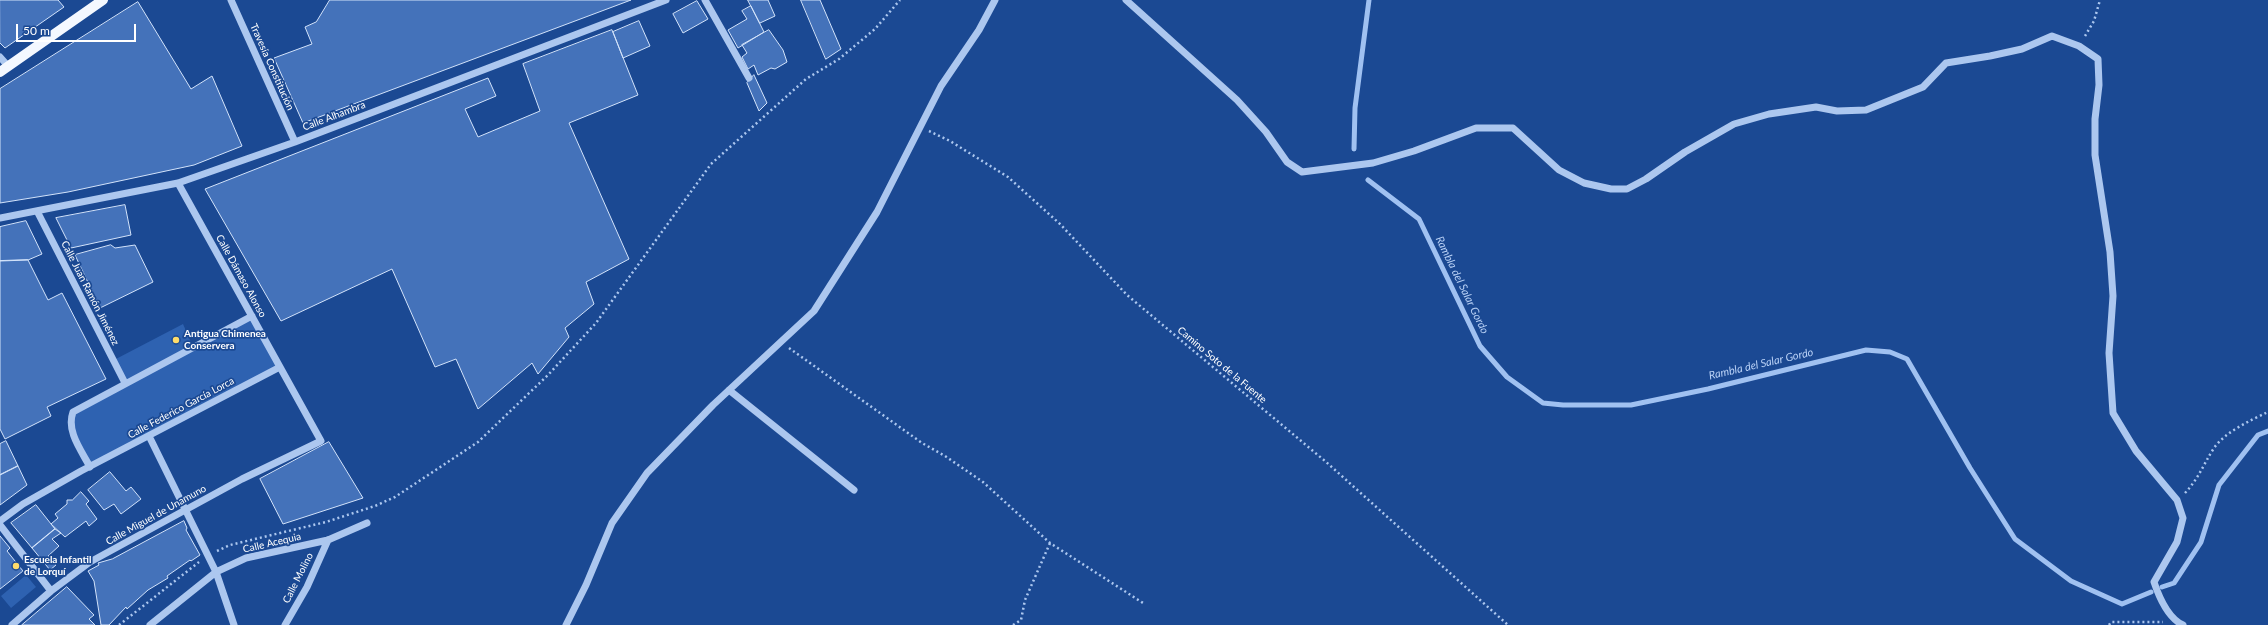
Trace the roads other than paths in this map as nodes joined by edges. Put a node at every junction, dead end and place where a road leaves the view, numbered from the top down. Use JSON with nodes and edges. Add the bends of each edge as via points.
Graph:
{"nodes":[{"id":1,"x":103,"y":0,"type":"edge"},
{"id":2,"x":231,"y":0,"type":"edge"},
{"id":3,"x":666,"y":0,"type":"edge"},
{"id":4,"x":705,"y":0,"type":"edge"},
{"id":5,"x":994,"y":0,"type":"edge"},
{"id":6,"x":1126,"y":0,"type":"edge"},
{"id":7,"x":0,"y":57,"type":"edge"},
{"id":8,"x":4,"y":69,"type":"edge"},
{"id":9,"x":748,"y":78,"type":"dead end"},
{"id":10,"x":295,"y":142,"type":"junction"},
{"id":11,"x":178,"y":183,"type":"junction"},
{"id":12,"x":37,"y":211,"type":"junction"},
{"id":13,"x":0,"y":218,"type":"edge"},
{"id":14,"x":252,"y":316,"type":"junction"},
{"id":15,"x":280,"y":367,"type":"junction"},
{"id":16,"x":125,"y":383,"type":"junction"},
{"id":17,"x":729,"y":390,"type":"junction"},
{"id":18,"x":149,"y":436,"type":"junction"},
{"id":19,"x":321,"y":441,"type":"joint"},
{"id":20,"x":90,"y":467,"type":"junction"},
{"id":21,"x":854,"y":490,"type":"dead end"},
{"id":22,"x":186,"y":510,"type":"junction"},
{"id":23,"x":0,"y":521,"type":"edge"},
{"id":24,"x":368,"y":523,"type":"dead end"},
{"id":25,"x":0,"y":525,"type":"edge"},
{"id":26,"x":328,"y":540,"type":"junction"},
{"id":27,"x":216,"y":572,"type":"junction"},
{"id":28,"x":51,"y":591,"type":"junction"},
{"id":29,"x":2180,"y":624,"type":"edge"},
{"id":30,"x":12,"y":625,"type":"edge"},
{"id":31,"x":150,"y":625,"type":"edge"},
{"id":32,"x":234,"y":625,"type":"edge"},
{"id":33,"x":285,"y":625,"type":"edge"},
{"id":34,"x":566,"y":625,"type":"edge"}],
"edges":[{"from":1,"to":8,"type":"main road"},
{"from":2,"to":10,"type":"street","name":"Travesía Constitución"},
{"from":3,"to":10,"type":"street","name":"Calle Alhambra"},
{"from":4,"to":9,"type":"street"},
{"from":5,"to":17,"type":"street","via":[[979,30],[941,86],[877,212],[814,311]]},
{"from":6,"to":29,"type":"street","via":[[1237,100],[1266,132],[1287,162],[1302,172],[1373,163],[1476,128],[1513,128],[1559,170],[1584,183],[1611,189],[1627,189],[1634,186],[1685,152],[1734,124],[1769,114],[1816,107],[1837,111],[1866,110],[1923,87],[1946,63],[2022,49],[2052,36],[2079,46],[2098,59],[2095,154],[2110,252],[2113,296],[2109,353],[2113,413],[2136,451],[2177,500],[2183,518],[2177,542],[2154,582],[2159,597]]},
{"from":7,"to":8,"type":"street"},
{"from":10,"to":11,"type":"street","name":"Calle Alhambra"},
{"from":11,"to":12,"type":"street","name":"Calle Alhambra"},
{"from":11,"to":14,"type":"street","name":"Calle Dámaso Alonso"},
{"from":12,"to":13,"type":"street","name":"Calle Alhambra"},
{"from":12,"to":16,"type":"street","name":"Calle Juan Ramón Jiménez"},
{"from":14,"to":15,"type":"street","name":"Calle Dámaso Alonso"},
{"from":14,"to":16,"type":"street"},
{"from":15,"to":18,"type":"street","name":"Calle Federico García Lorca"},
{"from":15,"to":19,"type":"street","name":"Calle Dámaso Alonso"},
{"from":16,"to":20,"type":"street","via":[[73,412],[70,420],[72,432]]},
{"from":17,"to":21,"type":"street"},
{"from":17,"to":34,"type":"street","via":[[647,473],[612,522]]},
{"from":18,"to":20,"type":"street","name":"Calle Federico García Lorca"},
{"from":18,"to":22,"type":"street"},
{"from":19,"to":22,"type":"street","name":"Calle Miguel de Unamuno","via":[[242,479]]},
{"from":20,"to":23,"type":"street","name":"Calle Federico García Lorca","via":[[23,504]]},
{"from":22,"to":27,"type":"street"},
{"from":22,"to":28,"type":"street","name":"Calle Miguel de Unamuno","via":[[90,562]]},
{"from":24,"to":26,"type":"street","name":"Calle Acequia"},
{"from":25,"to":28,"type":"street"},
{"from":26,"to":27,"type":"street","name":"Calle Acequia","via":[[246,558]]},
{"from":26,"to":33,"type":"street","name":"Calle Molino","via":[[307,587]]},
{"from":27,"to":31,"type":"street","name":"Calle Acequia"},
{"from":27,"to":32,"type":"street"},
{"from":28,"to":30,"type":"street","name":"Calle Miguel de Unamuno"}]}
